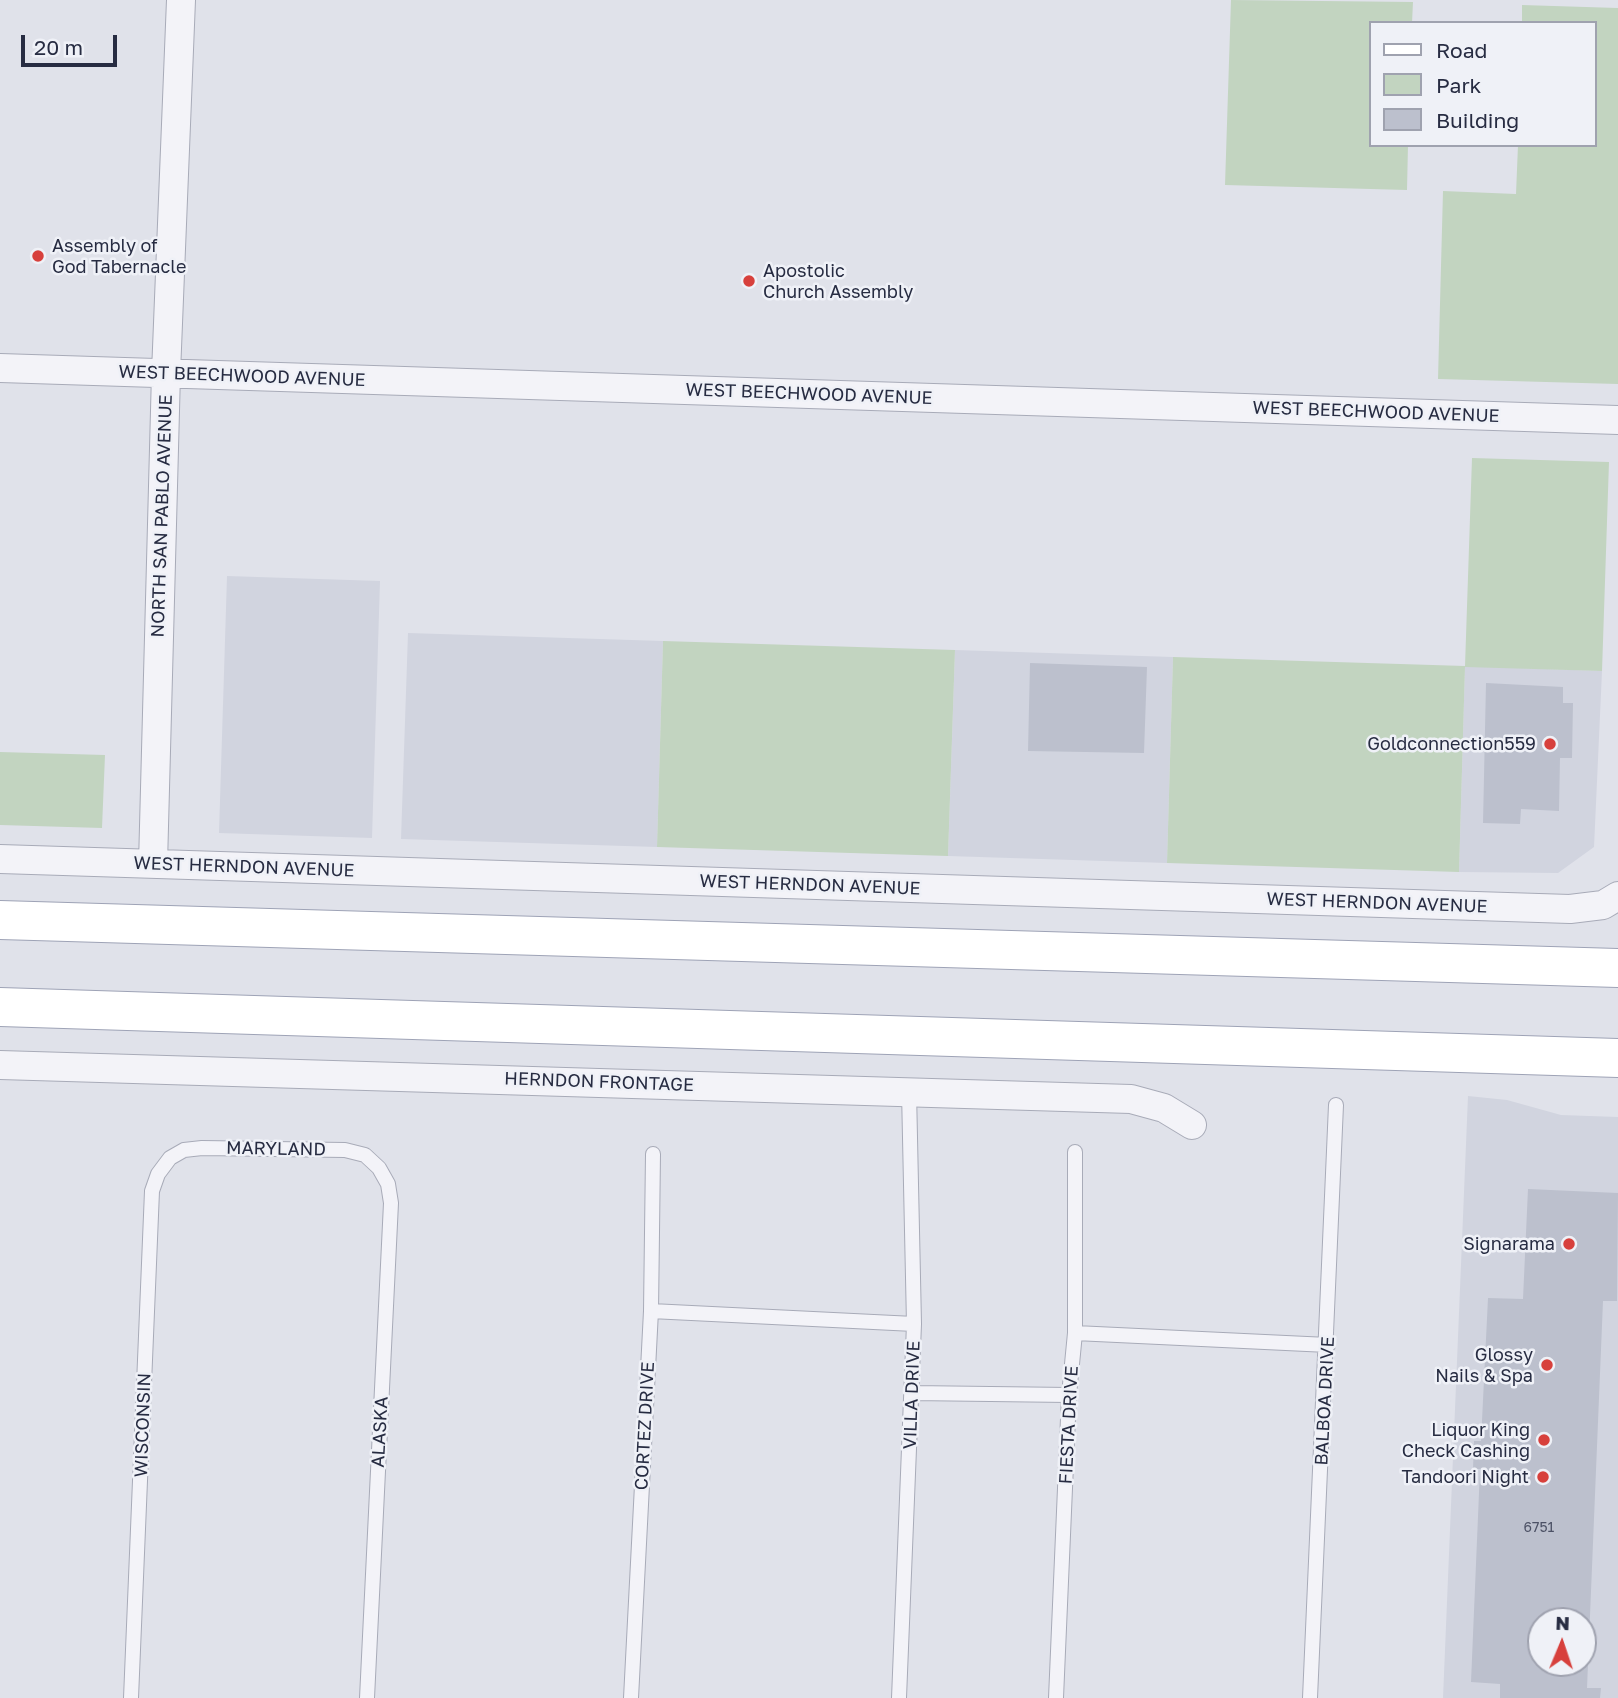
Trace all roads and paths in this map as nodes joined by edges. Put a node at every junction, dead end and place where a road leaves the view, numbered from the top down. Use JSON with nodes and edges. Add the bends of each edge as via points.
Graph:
{"nodes":[{"id":1,"x":181,"y":0,"type":"edge"},
{"id":2,"x":0,"y":368,"type":"edge"},
{"id":3,"x":166,"y":373,"type":"junction"},
{"id":4,"x":1618,"y":420,"type":"edge"},
{"id":5,"x":0,"y":859,"type":"edge"},
{"id":6,"x":153,"y":864,"type":"junction"},
{"id":7,"x":1618,"y":896,"type":"edge"},
{"id":8,"x":0,"y":920,"type":"edge"},
{"id":9,"x":1618,"y":968,"type":"edge"},
{"id":10,"x":0,"y":1007,"type":"edge"},
{"id":11,"x":1618,"y":1058,"type":"edge"},
{"id":12,"x":0,"y":1065,"type":"edge"},
{"id":13,"x":909,"y":1091,"type":"junction"},
{"id":14,"x":1336,"y":1105,"type":"dead end"},
{"id":15,"x":1192,"y":1125,"type":"dead end"},
{"id":16,"x":1075,"y":1152,"type":"dead end"},
{"id":17,"x":653,"y":1154,"type":"dead end"},
{"id":18,"x":170,"y":1158,"type":"joint"},
{"id":19,"x":379,"y":1168,"type":"joint"},
{"id":20,"x":651,"y":1311,"type":"junction"},
{"id":21,"x":914,"y":1324,"type":"junction"},
{"id":22,"x":1075,"y":1333,"type":"junction"},
{"id":23,"x":1328,"y":1345,"type":"junction"},
{"id":24,"x":912,"y":1393,"type":"junction"},
{"id":25,"x":1069,"y":1395,"type":"junction"},
{"id":26,"x":131,"y":1698,"type":"edge"},
{"id":27,"x":367,"y":1698,"type":"edge"},
{"id":28,"x":631,"y":1698,"type":"edge"},
{"id":29,"x":899,"y":1698,"type":"edge"},
{"id":30,"x":1056,"y":1698,"type":"edge"},
{"id":31,"x":1310,"y":1698,"type":"edge"}],
"edges":[{"from":1,"to":3,"type":"street","name":"NORTH SAN PABLO AVENUE"},
{"from":2,"to":3,"type":"street","name":"WEST BEECHWOOD AVENUE"},
{"from":3,"to":4,"type":"street","name":"WEST BEECHWOOD AVENUE"},
{"from":3,"to":6,"type":"street","name":"NORTH SAN PABLO AVENUE"},
{"from":5,"to":6,"type":"street","name":"WEST HERNDON AVENUE"},
{"from":6,"to":7,"type":"street","name":"WEST HERNDON AVENUE","via":[[1570,909],[1603,905]]},
{"from":8,"to":9,"type":"main road"},
{"from":10,"to":11,"type":"main road"},
{"from":12,"to":13,"type":"street","name":"HERNDON FRONTAGE"},
{"from":13,"to":15,"type":"street","name":"HERNDON FRONTAGE","via":[[1131,1099],[1164,1108]]},
{"from":13,"to":21,"type":"lane","name":"VILLA DRIVE"},
{"from":14,"to":23,"type":"lane","name":"BALBOA DRIVE"},
{"from":16,"to":22,"type":"lane","name":"FIESTA DRIVE"},
{"from":17,"to":20,"type":"lane","name":"CORTEZ DRIVE"},
{"from":18,"to":19,"type":"lane","name":"MARYLAND","via":[[202,1147],[345,1150],[365,1155]]},
{"from":18,"to":26,"type":"lane","name":"WISCONSIN","via":[[152,1192]]},
{"from":19,"to":27,"type":"lane","name":"ALASKA","via":[[391,1203]]},
{"from":20,"to":21,"type":"lane"},
{"from":20,"to":28,"type":"lane","name":"CORTEZ DRIVE"},
{"from":21,"to":24,"type":"lane","name":"VILLA DRIVE"},
{"from":22,"to":23,"type":"lane"},
{"from":22,"to":25,"type":"lane","name":"FIESTA DRIVE"},
{"from":23,"to":31,"type":"lane","name":"BALBOA DRIVE"},
{"from":24,"to":25,"type":"lane"},
{"from":24,"to":29,"type":"lane","name":"VILLA DRIVE"},
{"from":25,"to":30,"type":"lane","name":"FIESTA DRIVE"}]}
